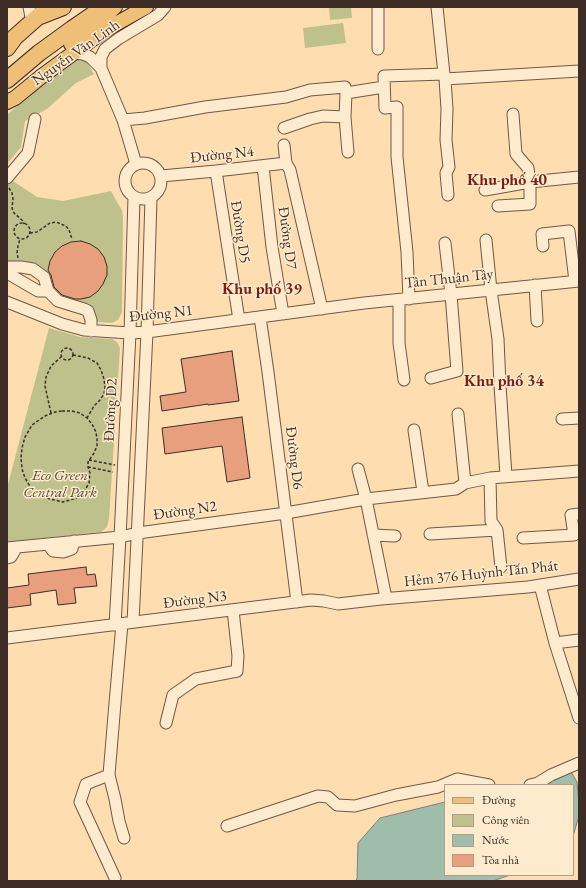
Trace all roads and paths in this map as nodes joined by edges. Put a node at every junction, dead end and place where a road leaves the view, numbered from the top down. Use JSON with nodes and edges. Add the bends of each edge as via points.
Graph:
{"nodes":[{"id":1,"x":49,"y":7,"type":"edge"},
{"id":2,"x":63,"y":7,"type":"edge"},
{"id":3,"x":104,"y":7,"type":"edge"},
{"id":4,"x":115,"y":7,"type":"edge"},
{"id":5,"x":146,"y":7,"type":"edge"},
{"id":6,"x":165,"y":7,"type":"edge"},
{"id":7,"x":378,"y":7,"type":"edge"},
{"id":8,"x":437,"y":7,"type":"edge"},
{"id":9,"x":35,"y":13,"type":"edge"},
{"id":10,"x":10,"y":41,"type":"edge"},
{"id":11,"x":378,"y":49,"type":"dead end"},
{"id":12,"x":74,"y":53,"type":"junction"},
{"id":13,"x":58,"y":64,"type":"junction"},
{"id":14,"x":21,"y":68,"type":"junction"},
{"id":15,"x":41,"y":68,"type":"junction"},
{"id":16,"x":101,"y":68,"type":"junction"},
{"id":17,"x":579,"y":71,"type":"edge"},
{"id":18,"x":445,"y":77,"type":"junction"},
{"id":19,"x":7,"y":80,"type":"edge"},
{"id":20,"x":384,"y":87,"type":"junction"},
{"id":21,"x":7,"y":93,"type":"edge"},
{"id":22,"x":346,"y":93,"type":"junction"},
{"id":23,"x":7,"y":102,"type":"edge"},
{"id":24,"x":513,"y":114,"type":"dead end"},
{"id":25,"x":345,"y":117,"type":"junction"},
{"id":26,"x":35,"y":119,"type":"dead end"},
{"id":27,"x":123,"y":120,"type":"junction"},
{"id":28,"x":284,"y":128,"type":"dead end"},
{"id":29,"x":284,"y":145,"type":"dead end"},
{"id":30,"x":348,"y":152,"type":"dead end"},
{"id":31,"x":286,"y":163,"type":"junction"},
{"id":32,"x":136,"y":164,"type":"junction"},
{"id":33,"x":263,"y":166,"type":"junction"},
{"id":34,"x":216,"y":171,"type":"junction"},
{"id":35,"x":161,"y":176,"type":"junction"},
{"id":36,"x":579,"y":177,"type":"edge"},
{"id":37,"x":7,"y":178,"type":"edge"},
{"id":38,"x":530,"y":182,"type":"junction"},
{"id":39,"x":7,"y":186,"type":"edge"},
{"id":40,"x":485,"y":190,"type":"dead end"},
{"id":41,"x":448,"y":195,"type":"dead end"},
{"id":42,"x":134,"y":197,"type":"junction"},
{"id":43,"x":151,"y":198,"type":"junction"},
{"id":44,"x":498,"y":206,"type":"dead end"},
{"id":45,"x":24,"y":224,"type":"junction"},
{"id":46,"x":30,"y":233,"type":"junction"},
{"id":47,"x":20,"y":239,"type":"junction"},
{"id":48,"x":72,"y":239,"type":"dead end"},
{"id":49,"x":486,"y":240,"type":"dead end"},
{"id":50,"x":445,"y":243,"type":"dead end"},
{"id":51,"x":543,"y":246,"type":"dead end"},
{"id":52,"x":23,"y":267,"type":"junction"},
{"id":53,"x":7,"y":272,"type":"edge"},
{"id":54,"x":577,"y":281,"type":"edge"},
{"id":55,"x":535,"y":286,"type":"junction"},
{"id":56,"x":491,"y":290,"type":"junction"},
{"id":57,"x":48,"y":291,"type":"junction"},
{"id":58,"x":451,"y":294,"type":"junction"},
{"id":59,"x":404,"y":299,"type":"junction"},
{"id":60,"x":7,"y":302,"type":"edge"},
{"id":61,"x":322,"y":309,"type":"junction"},
{"id":62,"x":283,"y":314,"type":"junction"},
{"id":63,"x":260,"y":317,"type":"junction"},
{"id":64,"x":239,"y":320,"type":"junction"},
{"id":65,"x":537,"y":320,"type":"dead end"},
{"id":66,"x":91,"y":331,"type":"junction"},
{"id":67,"x":147,"y":332,"type":"junction"},
{"id":68,"x":130,"y":333,"type":"junction"},
{"id":69,"x":73,"y":354,"type":"junction"},
{"id":70,"x":61,"y":357,"type":"junction"},
{"id":71,"x":431,"y":378,"type":"dead end"},
{"id":72,"x":404,"y":380,"type":"dead end"},
{"id":73,"x":51,"y":413,"type":"junction"},
{"id":74,"x":458,"y":414,"type":"dead end"},
{"id":75,"x":87,"y":418,"type":"junction"},
{"id":76,"x":579,"y":418,"type":"edge"},
{"id":77,"x":562,"y":419,"type":"dead end"},
{"id":78,"x":414,"y":430,"type":"dead end"},
{"id":79,"x":89,"y":460,"type":"junction"},
{"id":80,"x":88,"y":467,"type":"junction"},
{"id":81,"x":358,"y":469,"type":"dead end"},
{"id":82,"x":123,"y":471,"type":"junction"},
{"id":83,"x":579,"y":471,"type":"edge"},
{"id":84,"x":506,"y":476,"type":"junction"},
{"id":85,"x":490,"y":478,"type":"junction"},
{"id":86,"x":465,"y":483,"type":"junction"},
{"id":87,"x":423,"y":492,"type":"junction"},
{"id":88,"x":366,"y":499,"type":"junction"},
{"id":89,"x":286,"y":512,"type":"junction"},
{"id":90,"x":579,"y":514,"type":"edge"},
{"id":91,"x":497,"y":530,"type":"junction"},
{"id":92,"x":138,"y":533,"type":"junction"},
{"id":93,"x":373,"y":534,"type":"junction"},
{"id":94,"x":430,"y":534,"type":"dead end"},
{"id":95,"x":576,"y":535,"type":"edge"},
{"id":96,"x":395,"y":536,"type":"dead end"},
{"id":97,"x":120,"y":537,"type":"junction"},
{"id":98,"x":523,"y":538,"type":"dead end"},
{"id":99,"x":12,"y":547,"type":"edge"},
{"id":100,"x":7,"y":558,"type":"edge"},
{"id":101,"x":501,"y":567,"type":"dead end"},
{"id":102,"x":579,"y":579,"type":"edge"},
{"id":103,"x":540,"y":585,"type":"junction"},
{"id":104,"x":386,"y":598,"type":"junction"},
{"id":105,"x":297,"y":602,"type":"junction"},
{"id":106,"x":233,"y":610,"type":"junction"},
{"id":107,"x":123,"y":624,"type":"junction"},
{"id":108,"x":7,"y":638,"type":"edge"},
{"id":109,"x":579,"y":640,"type":"edge"},
{"id":110,"x":555,"y":643,"type":"junction"},
{"id":111,"x":577,"y":703,"type":"edge"},
{"id":112,"x":579,"y":718,"type":"edge"},
{"id":113,"x":166,"y":723,"type":"dead end"},
{"id":114,"x":579,"y":763,"type":"edge"},
{"id":115,"x":109,"y":774,"type":"junction"},
{"id":116,"x":484,"y":784,"type":"edge"},
{"id":117,"x":533,"y":784,"type":"edge"},
{"id":118,"x":226,"y":826,"type":"dead end"},
{"id":119,"x":124,"y":838,"type":"dead end"},
{"id":120,"x":115,"y":878,"type":"dead end"}],
"edges":[{"from":1,"to":9,"type":"highway"},
{"from":2,"to":9,"type":"highway"},
{"from":3,"to":14,"type":"highway","name":"Nguyễn Văn Linh"},
{"from":4,"to":15,"type":"main road","name":"Nguyễn Văn Linh"},
{"from":5,"to":12,"type":"main road","name":"Nguyễn Văn Linh","via":[[105,30]]},
{"from":6,"to":16,"type":"street","via":[[158,15],[105,49],[101,57]]},
{"from":7,"to":11,"type":"street"},
{"from":8,"to":18,"type":"street"},
{"from":9,"to":10,"type":"highway"},
{"from":12,"to":13,"type":"main road","name":"Nguyễn Văn Linh"},
{"from":12,"to":16,"type":"street","via":[[90,57]]},
{"from":13,"to":15,"type":"main road"},
{"from":13,"to":23,"type":"main road","name":"Nguyễn Văn Linh"},
{"from":14,"to":15,"type":"main road","name":"Nguyễn Văn Linh"},
{"from":14,"to":19,"type":"highway","name":"Nguyễn Văn Linh"},
{"from":15,"to":21,"type":"main road"},
{"from":16,"to":27,"type":"street"},
{"from":17,"to":18,"type":"street"},
{"from":18,"to":20,"type":"street","via":[[384,76]]},
{"from":18,"to":41,"type":"street"},
{"from":20,"to":22,"type":"street"},
{"from":20,"to":59,"type":"street","via":[[385,108],[397,108],[397,157],[406,252]]},
{"from":22,"to":25,"type":"street"},
{"from":22,"to":27,"type":"street","via":[[345,87],[310,90],[286,96]]},
{"from":24,"to":38,"type":"street","via":[[516,154],[528,168]]},
{"from":25,"to":28,"type":"street","via":[[324,116]]},
{"from":25,"to":30,"type":"street"},
{"from":26,"to":37,"type":"street","via":[[28,153]]},
{"from":27,"to":32,"type":"street"},
{"from":29,"to":31,"type":"street"},
{"from":31,"to":33,"type":"street","name":"Đường N4"},
{"from":31,"to":61,"type":"street","via":[[290,170]]},
{"from":32,"to":35,"type":"street","via":[[149,164]]},
{"from":32,"to":42,"type":"street","via":[[126,173],[124,182],[127,191]]},
{"from":33,"to":34,"type":"street","name":"Đường N4"},
{"from":33,"to":62,"type":"street","name":"Đường D7"},
{"from":34,"to":35,"type":"street","name":"Đường N4"},
{"from":34,"to":64,"type":"street","name":"Đường D5"},
{"from":35,"to":43,"type":"street","via":[[160,189]]},
{"from":36,"to":38,"type":"street"},
{"from":38,"to":40,"type":"street"},
{"from":38,"to":44,"type":"street","via":[[530,204]]},
{"from":39,"to":45,"type":"path","via":[[12,193],[14,213]]},
{"from":42,"to":43,"type":"street","via":[[143,200]]},
{"from":42,"to":68,"type":"street","name":"Đường D2"},
{"from":43,"to":67,"type":"street"},
{"from":45,"to":46,"type":"path","via":[[29,227]]},
{"from":45,"to":47,"type":"path","via":[[19,224],[15,230],[16,237]]},
{"from":46,"to":47,"type":"path","via":[[28,237]]},
{"from":46,"to":48,"type":"path","via":[[56,222],[66,226]]},
{"from":47,"to":52,"type":"path","via":[[17,253]]},
{"from":49,"to":56,"type":"street"},
{"from":50,"to":58,"type":"street"},
{"from":51,"to":54,"type":"street","via":[[542,234],[569,231]]},
{"from":52,"to":53,"type":"street","via":[[9,267]]},
{"from":52,"to":57,"type":"street","via":[[33,269],[44,277]]},
{"from":53,"to":57,"type":"street","via":[[38,291]]},
{"from":54,"to":55,"type":"street","name":"Tân Thuận Tây"},
{"from":55,"to":56,"type":"street","name":"Tân Thuận Tây"},
{"from":55,"to":65,"type":"street"},
{"from":56,"to":58,"type":"street","name":"Tân Thuận Tây"},
{"from":56,"to":84,"type":"street","via":[[498,340]]},
{"from":57,"to":66,"type":"street","via":[[58,301],[88,312]]},
{"from":58,"to":59,"type":"street","name":"Tân Thuận Tây"},
{"from":58,"to":71,"type":"street","via":[[457,371]]},
{"from":59,"to":61,"type":"street","name":"Tân Thuận Tây"},
{"from":59,"to":72,"type":"street","via":[[399,344]]},
{"from":60,"to":66,"type":"street","name":"Đường N1","via":[[62,324]]},
{"from":61,"to":62,"type":"street","name":"Đường N1"},
{"from":62,"to":63,"type":"street","name":"Đường N1"},
{"from":63,"to":64,"type":"street","name":"Đường N1"},
{"from":63,"to":89,"type":"street","name":"Đường D6"},
{"from":64,"to":67,"type":"street","name":"Đường N1"},
{"from":66,"to":68,"type":"street","name":"Đường N1"},
{"from":67,"to":68,"type":"street","name":"Đường N1"},
{"from":67,"to":92,"type":"street"},
{"from":68,"to":82,"type":"street","name":"Đường D2"},
{"from":69,"to":70,"type":"path","via":[[68,360]]},
{"from":69,"to":70,"type":"path","via":[[71,349],[64,348],[60,353]]},
{"from":69,"to":75,"type":"path","via":[[97,363],[104,379],[104,394]]},
{"from":70,"to":73,"type":"path","via":[[51,366],[46,377],[45,386]]},
{"from":73,"to":75,"type":"path","via":[[72,411]]},
{"from":73,"to":80,"type":"path","via":[[32,425],[25,437],[21,458],[24,478],[38,494],[63,502],[77,498],[84,492],[89,484]]},
{"from":74,"to":86,"type":"street"},
{"from":75,"to":79,"type":"path","via":[[96,432],[97,439],[97,446]]},
{"from":76,"to":77,"type":"street"},
{"from":78,"to":87,"type":"street"},
{"from":79,"to":80,"type":"path"},
{"from":79,"to":82,"type":"path"},
{"from":80,"to":82,"type":"path"},
{"from":81,"to":88,"type":"street"},
{"from":82,"to":97,"type":"street","name":"Đường D2"},
{"from":83,"to":84,"type":"street","name":"Đường N2"},
{"from":84,"to":85,"type":"street","name":"Đường N2"},
{"from":85,"to":86,"type":"street","name":"Đường N2"},
{"from":85,"to":91,"type":"street","via":[[491,521]]},
{"from":86,"to":87,"type":"street","name":"Đường N2","via":[[456,489]]},
{"from":87,"to":88,"type":"street","name":"Đường N2"},
{"from":88,"to":89,"type":"street","name":"Đường N2"},
{"from":88,"to":93,"type":"street"},
{"from":89,"to":92,"type":"street","name":"Đường N2"},
{"from":89,"to":105,"type":"street","name":"Đường D6"},
{"from":90,"to":95,"type":"street","via":[[571,516]]},
{"from":91,"to":94,"type":"street"},
{"from":91,"to":101,"type":"street"},
{"from":92,"to":97,"type":"street","name":"Đường N2"},
{"from":92,"to":107,"type":"street"},
{"from":93,"to":96,"type":"street"},
{"from":93,"to":104,"type":"street"},
{"from":95,"to":98,"type":"street"},
{"from":97,"to":99,"type":"street","name":"Đường N2"},
{"from":97,"to":107,"type":"street","name":"Đường D2"},
{"from":99,"to":100,"type":"street","via":[[11,557]]},
{"from":102,"to":103,"type":"street","name":"Hẻm 376 Huỳnh Tấn Phát"},
{"from":103,"to":104,"type":"street","name":"Hẻm 376 Huỳnh Tấn Phát"},
{"from":103,"to":110,"type":"street"},
{"from":104,"to":105,"type":"street","name":"Đường N3","via":[[338,604],[311,600]]},
{"from":105,"to":106,"type":"street","name":"Đường N3"},
{"from":106,"to":107,"type":"street","name":"Đường N3"},
{"from":106,"to":113,"type":"street","via":[[237,671],[196,679],[173,696]]},
{"from":107,"to":108,"type":"street","name":"Đường N3"},
{"from":107,"to":115,"type":"street"},
{"from":109,"to":110,"type":"street"},
{"from":110,"to":111,"type":"street"},
{"from":111,"to":112,"type":"street"},
{"from":114,"to":117,"type":"street"},
{"from":115,"to":119,"type":"street"},
{"from":115,"to":120,"type":"street","via":[[86,784],[80,802]]},
{"from":116,"to":118,"type":"street","via":[[457,779],[355,806],[337,805],[328,797],[318,796]]}]}
